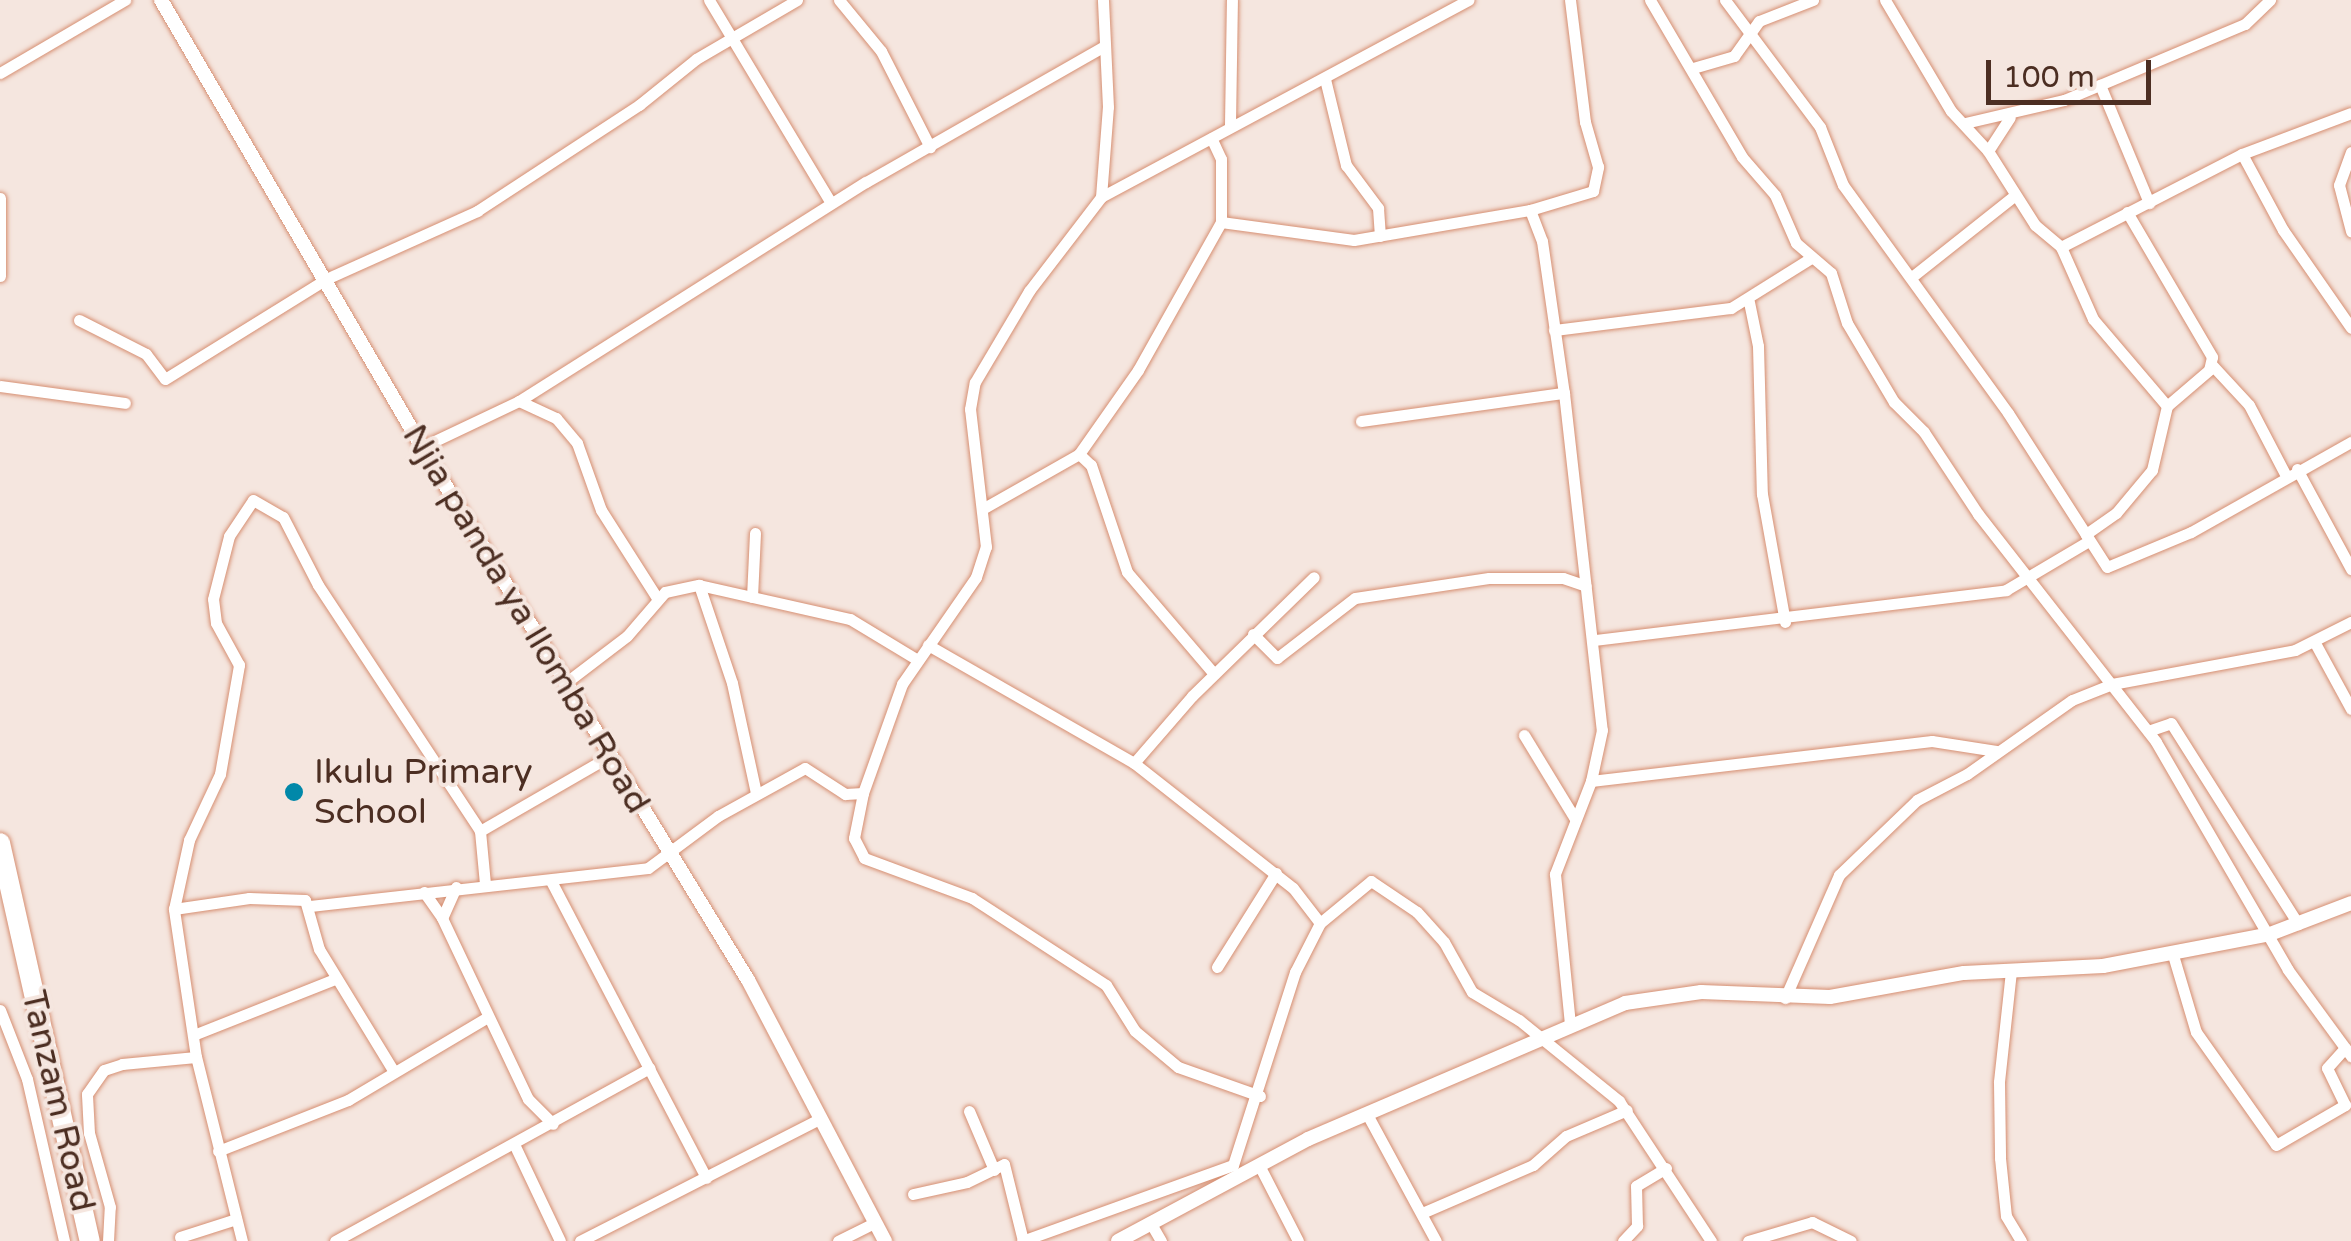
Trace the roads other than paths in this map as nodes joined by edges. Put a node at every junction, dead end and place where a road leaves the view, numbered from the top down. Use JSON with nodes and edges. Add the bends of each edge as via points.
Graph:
{"nodes":[{"id":1,"x":125,"y":0,"type":"edge"},
{"id":2,"x":161,"y":0,"type":"edge"},
{"id":3,"x":709,"y":0,"type":"edge"},
{"id":4,"x":797,"y":0,"type":"edge"},
{"id":5,"x":839,"y":0,"type":"edge"},
{"id":6,"x":1103,"y":0,"type":"edge"},
{"id":7,"x":1232,"y":0,"type":"edge"},
{"id":8,"x":1468,"y":0,"type":"edge"},
{"id":9,"x":1570,"y":0,"type":"edge"},
{"id":10,"x":1650,"y":0,"type":"edge"},
{"id":11,"x":1725,"y":0,"type":"edge"},
{"id":12,"x":1814,"y":0,"type":"edge"},
{"id":13,"x":1884,"y":0,"type":"edge"},
{"id":14,"x":2270,"y":0,"type":"edge"},
{"id":15,"x":1750,"y":33,"type":"junction"},
{"id":16,"x":734,"y":38,"type":"junction"},
{"id":17,"x":1104,"y":46,"type":"junction"},
{"id":18,"x":1693,"y":68,"type":"junction"},
{"id":19,"x":0,"y":73,"type":"edge"},
{"id":20,"x":1326,"y":78,"type":"junction"},
{"id":21,"x":2100,"y":85,"type":"junction"},
{"id":22,"x":2351,"y":113,"type":"edge"},
{"id":23,"x":2010,"y":118,"type":"junction"},
{"id":24,"x":1230,"y":124,"type":"junction"},
{"id":25,"x":1966,"y":124,"type":"junction"},
{"id":26,"x":1211,"y":138,"type":"junction"},
{"id":27,"x":930,"y":147,"type":"junction"},
{"id":28,"x":1988,"y":151,"type":"junction"},
{"id":29,"x":2351,"y":152,"type":"edge"},
{"id":30,"x":2242,"y":154,"type":"junction"},
{"id":31,"x":1107,"y":166,"type":"junction"},
{"id":32,"x":1135,"y":178,"type":"junction"},
{"id":33,"x":2014,"y":196,"type":"junction"},
{"id":34,"x":1102,"y":197,"type":"junction"},
{"id":35,"x":0,"y":198,"type":"edge"},
{"id":36,"x":831,"y":203,"type":"junction"},
{"id":37,"x":2150,"y":203,"type":"junction"},
{"id":38,"x":1530,"y":210,"type":"junction"},
{"id":39,"x":2127,"y":212,"type":"junction"},
{"id":40,"x":1221,"y":222,"type":"junction"},
{"id":41,"x":2351,"y":231,"type":"edge"},
{"id":42,"x":1380,"y":236,"type":"junction"},
{"id":43,"x":2061,"y":247,"type":"junction"},
{"id":44,"x":1811,"y":258,"type":"junction"},
{"id":45,"x":0,"y":276,"type":"edge"},
{"id":46,"x":1913,"y":276,"type":"junction"},
{"id":47,"x":326,"y":279,"type":"junction"},
{"id":48,"x":1750,"y":302,"type":"junction"},
{"id":49,"x":1550,"y":303,"type":"junction"},
{"id":50,"x":79,"y":320,"type":"dead end"},
{"id":51,"x":1577,"y":326,"type":"junction"},
{"id":52,"x":2351,"y":328,"type":"edge"},
{"id":53,"x":1554,"y":330,"type":"junction"},
{"id":54,"x":2212,"y":364,"type":"junction"},
{"id":55,"x":0,"y":386,"type":"edge"},
{"id":56,"x":1564,"y":393,"type":"junction"},
{"id":57,"x":519,"y":401,"type":"junction"},
{"id":58,"x":125,"y":402,"type":"dead end"},
{"id":59,"x":2167,"y":406,"type":"junction"},
{"id":60,"x":1361,"y":422,"type":"dead end"},
{"id":61,"x":2351,"y":442,"type":"edge"},
{"id":62,"x":422,"y":447,"type":"junction"},
{"id":63,"x":1079,"y":454,"type":"junction"},
{"id":64,"x":2291,"y":472,"type":"junction"},
{"id":65,"x":984,"y":508,"type":"junction"},
{"id":66,"x":756,"y":533,"type":"dead end"},
{"id":67,"x":2088,"y":538,"type":"junction"},
{"id":68,"x":2351,"y":569,"type":"edge"},
{"id":69,"x":1314,"y":577,"type":"dead end"},
{"id":70,"x":2031,"y":579,"type":"junction"},
{"id":71,"x":699,"y":584,"type":"junction"},
{"id":72,"x":1586,"y":586,"type":"junction"},
{"id":73,"x":657,"y":598,"type":"junction"},
{"id":74,"x":752,"y":598,"type":"junction"},
{"id":75,"x":1785,"y":622,"type":"junction"},
{"id":76,"x":2351,"y":622,"type":"edge"},
{"id":77,"x":1253,"y":634,"type":"junction"},
{"id":78,"x":1595,"y":640,"type":"junction"},
{"id":79,"x":2315,"y":643,"type":"junction"},
{"id":80,"x":928,"y":646,"type":"junction"},
{"id":81,"x":916,"y":659,"type":"junction"},
{"id":82,"x":1214,"y":674,"type":"junction"},
{"id":83,"x":564,"y":684,"type":"junction"},
{"id":84,"x":2112,"y":684,"type":"junction"},
{"id":85,"x":2351,"y":710,"type":"edge"},
{"id":86,"x":2148,"y":731,"type":"junction"},
{"id":87,"x":1524,"y":735,"type":"dead end"},
{"id":88,"x":1996,"y":751,"type":"junction"},
{"id":89,"x":610,"y":756,"type":"junction"},
{"id":90,"x":1134,"y":763,"type":"junction"},
{"id":91,"x":1591,"y":781,"type":"junction"},
{"id":92,"x":863,"y":793,"type":"junction"},
{"id":93,"x":756,"y":794,"type":"junction"},
{"id":94,"x":1575,"y":819,"type":"junction"},
{"id":95,"x":480,"y":831,"type":"junction"},
{"id":96,"x":0,"y":843,"type":"edge"},
{"id":97,"x":667,"y":854,"type":"junction"},
{"id":98,"x":1276,"y":874,"type":"junction"},
{"id":99,"x":551,"y":881,"type":"junction"},
{"id":100,"x":485,"y":884,"type":"junction"},
{"id":101,"x":456,"y":887,"type":"junction"},
{"id":102,"x":424,"y":892,"type":"junction"},
{"id":103,"x":6,"y":897,"type":"edge"},
{"id":104,"x":2351,"y":903,"type":"edge"},
{"id":105,"x":310,"y":906,"type":"junction"},
{"id":106,"x":174,"y":909,"type":"junction"},
{"id":107,"x":442,"y":918,"type":"junction"},
{"id":108,"x":1320,"y":923,"type":"junction"},
{"id":109,"x":2298,"y":924,"type":"junction"},
{"id":110,"x":2270,"y":934,"type":"junction"},
{"id":111,"x":2173,"y":955,"type":"junction"},
{"id":112,"x":1216,"y":967,"type":"dead end"},
{"id":113,"x":2011,"y":970,"type":"junction"},
{"id":114,"x":335,"y":980,"type":"junction"},
{"id":115,"x":1785,"y":998,"type":"junction"},
{"id":116,"x":0,"y":1010,"type":"edge"},
{"id":117,"x":488,"y":1017,"type":"junction"},
{"id":118,"x":1570,"y":1025,"type":"junction"},
{"id":119,"x":196,"y":1034,"type":"junction"},
{"id":120,"x":1541,"y":1039,"type":"junction"},
{"id":121,"x":2348,"y":1052,"type":"edge"},
{"id":122,"x":196,"y":1057,"type":"junction"},
{"id":123,"x":650,"y":1068,"type":"junction"},
{"id":124,"x":394,"y":1072,"type":"junction"},
{"id":125,"x":1260,"y":1096,"type":"junction"},
{"id":126,"x":534,"y":1110,"type":"junction"},
{"id":127,"x":1627,"y":1110,"type":"junction"},
{"id":128,"x":969,"y":1111,"type":"dead end"},
{"id":129,"x":1368,"y":1116,"type":"junction"},
{"id":130,"x":821,"y":1118,"type":"junction"},
{"id":131,"x":553,"y":1124,"type":"junction"},
{"id":132,"x":519,"y":1140,"type":"junction"},
{"id":133,"x":218,"y":1151,"type":"junction"},
{"id":134,"x":1260,"y":1167,"type":"junction"},
{"id":135,"x":1666,"y":1168,"type":"junction"},
{"id":136,"x":994,"y":1170,"type":"junction"},
{"id":137,"x":706,"y":1178,"type":"junction"},
{"id":138,"x":913,"y":1194,"type":"dead end"},
{"id":139,"x":1422,"y":1213,"type":"junction"},
{"id":140,"x":236,"y":1219,"type":"junction"},
{"id":141,"x":1150,"y":1222,"type":"junction"},
{"id":142,"x":874,"y":1223,"type":"junction"},
{"id":143,"x":180,"y":1236,"type":"dead end"},
{"id":144,"x":64,"y":1241,"type":"edge"},
{"id":145,"x":90,"y":1241,"type":"edge"},
{"id":146,"x":108,"y":1241,"type":"edge"},
{"id":147,"x":242,"y":1241,"type":"edge"},
{"id":148,"x":336,"y":1241,"type":"edge"},
{"id":149,"x":560,"y":1241,"type":"edge"},
{"id":150,"x":580,"y":1241,"type":"edge"},
{"id":151,"x":838,"y":1241,"type":"edge"},
{"id":152,"x":885,"y":1241,"type":"edge"},
{"id":153,"x":1022,"y":1241,"type":"edge"},
{"id":154,"x":1118,"y":1241,"type":"edge"},
{"id":155,"x":1161,"y":1241,"type":"edge"},
{"id":156,"x":1298,"y":1241,"type":"edge"},
{"id":157,"x":1436,"y":1241,"type":"edge"},
{"id":158,"x":1623,"y":1241,"type":"edge"},
{"id":159,"x":1711,"y":1241,"type":"edge"},
{"id":160,"x":1748,"y":1241,"type":"edge"},
{"id":161,"x":1850,"y":1241,"type":"edge"},
{"id":162,"x":2021,"y":1241,"type":"edge"}],
"edges":[{"from":1,"to":19,"type":"street"},
{"from":2,"to":47,"type":"street","name":"Njia panda ya Ilomba Road"},
{"from":3,"to":16,"type":"street"},
{"from":4,"to":16,"type":"street"},
{"from":5,"to":27,"type":"street","via":[[880,52]]},
{"from":6,"to":17,"type":"street"},
{"from":7,"to":24,"type":"street"},
{"from":8,"to":20,"type":"street"},
{"from":9,"to":38,"type":"street","via":[[1598,185],[1586,195]]},
{"from":10,"to":18,"type":"street"},
{"from":11,"to":15,"type":"street"},
{"from":12,"to":15,"type":"street","via":[[1761,20]]},
{"from":13,"to":25,"type":"street","via":[[1951,111]]},
{"from":14,"to":21,"type":"street","via":[[2244,24]]},
{"from":15,"to":18,"type":"street","via":[[1734,56]]},
{"from":15,"to":46,"type":"street","via":[[1820,128],[1843,186]]},
{"from":16,"to":36,"type":"street"},
{"from":16,"to":47,"type":"street","via":[[477,210]]},
{"from":17,"to":27,"type":"street"},
{"from":17,"to":31,"type":"street"},
{"from":18,"to":44,"type":"street","via":[[1742,157],[1766,182],[1796,244]]},
{"from":20,"to":24,"type":"street"},
{"from":20,"to":42,"type":"street","via":[[1346,164],[1378,208]]},
{"from":21,"to":23,"type":"street"},
{"from":21,"to":37,"type":"street"},
{"from":22,"to":30,"type":"street"},
{"from":23,"to":25,"type":"street"},
{"from":23,"to":28,"type":"street"},
{"from":24,"to":26,"type":"street"},
{"from":25,"to":28,"type":"street"},
{"from":26,"to":32,"type":"street"},
{"from":26,"to":40,"type":"street","via":[[1221,159]]},
{"from":27,"to":36,"type":"street"},
{"from":28,"to":33,"type":"street"},
{"from":29,"to":41,"type":"street","via":[[2339,185]]},
{"from":30,"to":37,"type":"street"},
{"from":30,"to":52,"type":"street","via":[[2283,230]]},
{"from":31,"to":32,"type":"street"},
{"from":31,"to":34,"type":"street"},
{"from":32,"to":34,"type":"street"},
{"from":33,"to":43,"type":"street"},
{"from":33,"to":46,"type":"street"},
{"from":34,"to":65,"type":"street","via":[[1029,291],[976,382],[970,409]]},
{"from":35,"to":45,"type":"street"},
{"from":36,"to":57,"type":"street"},
{"from":37,"to":39,"type":"street"},
{"from":38,"to":42,"type":"street"},
{"from":38,"to":49,"type":"street","via":[[1542,241]]},
{"from":39,"to":43,"type":"street"},
{"from":39,"to":54,"type":"street","via":[[2156,253]]},
{"from":40,"to":42,"type":"street","via":[[1354,240]]},
{"from":40,"to":63,"type":"street","via":[[1138,370]]},
{"from":43,"to":59,"type":"street","via":[[2093,319]]},
{"from":44,"to":48,"type":"street"},
{"from":44,"to":70,"type":"street","via":[[1831,273],[1847,323],[1894,402],[1924,432]]},
{"from":46,"to":67,"type":"street"},
{"from":47,"to":50,"type":"street","via":[[165,379],[146,354]]},
{"from":47,"to":62,"type":"street","name":"Njia panda ya Ilomba Road"},
{"from":48,"to":51,"type":"street"},
{"from":48,"to":75,"type":"street","via":[[1758,346],[1762,494]]},
{"from":49,"to":51,"type":"street"},
{"from":49,"to":53,"type":"street"},
{"from":51,"to":53,"type":"street"},
{"from":53,"to":56,"type":"street"},
{"from":54,"to":59,"type":"street"},
{"from":54,"to":64,"type":"street","via":[[2250,405]]},
{"from":55,"to":58,"type":"street"},
{"from":56,"to":60,"type":"street"},
{"from":56,"to":72,"type":"street"},
{"from":57,"to":62,"type":"street"},
{"from":57,"to":73,"type":"street","via":[[556,418],[577,443],[601,510]]},
{"from":59,"to":67,"type":"street","via":[[2152,470]]},
{"from":61,"to":64,"type":"street"},
{"from":62,"to":83,"type":"street","name":"Njia panda ya Ilomba Road"},
{"from":63,"to":65,"type":"street"},
{"from":63,"to":82,"type":"street","via":[[1091,465],[1127,572]]},
{"from":64,"to":67,"type":"street","via":[[2117,568],[2104,565]]},
{"from":64,"to":68,"type":"street"},
{"from":65,"to":80,"type":"street","via":[[986,548],[976,577]]},
{"from":66,"to":74,"type":"street"},
{"from":67,"to":70,"type":"street"},
{"from":69,"to":77,"type":"street"},
{"from":70,"to":75,"type":"street","via":[[1977,595]]},
{"from":70,"to":84,"type":"street"},
{"from":71,"to":73,"type":"street"},
{"from":71,"to":74,"type":"street"},
{"from":71,"to":93,"type":"street","via":[[732,683]]},
{"from":72,"to":77,"type":"street","via":[[1568,578],[1489,578],[1355,598],[1276,658]]},
{"from":72,"to":78,"type":"street"},
{"from":73,"to":83,"type":"street","via":[[627,636]]},
{"from":74,"to":81,"type":"street","via":[[850,619]]},
{"from":75,"to":78,"type":"street"},
{"from":76,"to":79,"type":"street"},
{"from":77,"to":82,"type":"street"},
{"from":78,"to":91,"type":"street","via":[[1602,741]]},
{"from":79,"to":84,"type":"street","via":[[2216,669]]},
{"from":79,"to":85,"type":"street"},
{"from":80,"to":81,"type":"street"},
{"from":80,"to":90,"type":"street"},
{"from":81,"to":92,"type":"street"},
{"from":82,"to":90,"type":"street"},
{"from":83,"to":89,"type":"street","name":"Njia panda ya Ilomba Road"},
{"from":84,"to":86,"type":"street"},
{"from":84,"to":88,"type":"street","via":[[2065,704]]},
{"from":86,"to":109,"type":"street","via":[[2171,724]]},
{"from":86,"to":110,"type":"street"},
{"from":87,"to":94,"type":"street"},
{"from":88,"to":91,"type":"street","via":[[1927,742]]},
{"from":88,"to":115,"type":"street","via":[[1909,806],[1839,875]]},
{"from":89,"to":95,"type":"street"},
{"from":89,"to":97,"type":"street","name":"Njia panda ya Ilomba Road"},
{"from":90,"to":98,"type":"street"},
{"from":91,"to":94,"type":"street"},
{"from":92,"to":93,"type":"street","via":[[845,794],[805,768]]},
{"from":92,"to":125,"type":"street","via":[[854,838],[864,858],[972,898],[1106,984],[1135,1031],[1178,1068]]},
{"from":93,"to":97,"type":"street"},
{"from":94,"to":118,"type":"street","via":[[1554,890]]},
{"from":95,"to":100,"type":"street"},
{"from":95,"to":106,"type":"street","via":[[318,585],[282,516],[257,499],[246,504],[230,536],[213,599],[216,623],[239,665],[220,774],[189,840]]},
{"from":96,"to":103,"type":"highway","name":"Tanzam Road"},
{"from":97,"to":99,"type":"street","via":[[648,868]]},
{"from":97,"to":130,"type":"street","name":"Njia panda ya Ilomba Road","via":[[748,980]]},
{"from":98,"to":108,"type":"street"},
{"from":98,"to":112,"type":"street"},
{"from":99,"to":100,"type":"street"},
{"from":99,"to":123,"type":"street"},
{"from":100,"to":101,"type":"street"},
{"from":101,"to":102,"type":"street"},
{"from":101,"to":107,"type":"street"},
{"from":102,"to":105,"type":"street"},
{"from":102,"to":107,"type":"street"},
{"from":103,"to":145,"type":"highway","name":"Tanzam Road"},
{"from":104,"to":109,"type":"street"},
{"from":105,"to":106,"type":"street","via":[[300,898],[249,898]]},
{"from":105,"to":114,"type":"street"},
{"from":106,"to":119,"type":"street"},
{"from":107,"to":117,"type":"street"},
{"from":108,"to":120,"type":"street","via":[[1371,881],[1418,912],[1472,992]]},
{"from":108,"to":125,"type":"street","via":[[1291,984]]},
{"from":109,"to":110,"type":"street"},
{"from":110,"to":111,"type":"street"},
{"from":110,"to":121,"type":"street"},
{"from":111,"to":113,"type":"street"},
{"from":111,"to":121,"type":"street","via":[[2196,1032],[2274,1144],[2345,1105],[2327,1068]]},
{"from":113,"to":115,"type":"street"},
{"from":113,"to":162,"type":"street","via":[[2000,1158],[2006,1216]]},
{"from":114,"to":119,"type":"street"},
{"from":114,"to":124,"type":"street"},
{"from":115,"to":118,"type":"street","via":[[1701,992],[1625,1003]]},
{"from":116,"to":144,"type":"street","via":[[27,1079]]},
{"from":117,"to":124,"type":"street"},
{"from":117,"to":126,"type":"street"},
{"from":118,"to":120,"type":"street"},
{"from":119,"to":122,"type":"street"},
{"from":120,"to":127,"type":"street"},
{"from":120,"to":129,"type":"street"},
{"from":122,"to":133,"type":"street"},
{"from":122,"to":146,"type":"street","via":[[104,1070],[87,1094],[89,1133],[110,1207]]},
{"from":123,"to":131,"type":"street"},
{"from":123,"to":137,"type":"street"},
{"from":124,"to":133,"type":"street","via":[[325,1110]]},
{"from":125,"to":153,"type":"street","via":[[1233,1165]]},
{"from":126,"to":131,"type":"street"},
{"from":126,"to":132,"type":"street"},
{"from":127,"to":135,"type":"street"},
{"from":127,"to":139,"type":"street","via":[[1566,1136],[1533,1165]]},
{"from":128,"to":136,"type":"street"},
{"from":129,"to":134,"type":"street"},
{"from":129,"to":139,"type":"street"},
{"from":130,"to":137,"type":"street"},
{"from":130,"to":142,"type":"street","name":"Njia panda ya Ilomba Road"},
{"from":131,"to":132,"type":"street"},
{"from":132,"to":148,"type":"street"},
{"from":132,"to":149,"type":"street"},
{"from":133,"to":140,"type":"street"},
{"from":134,"to":141,"type":"street"},
{"from":134,"to":156,"type":"street"},
{"from":135,"to":158,"type":"street","via":[[1636,1186],[1636,1226]]},
{"from":135,"to":159,"type":"street"},
{"from":136,"to":138,"type":"street"},
{"from":136,"to":153,"type":"street","via":[[1004,1164],[1010,1174]]},
{"from":137,"to":150,"type":"street"},
{"from":139,"to":157,"type":"street"},
{"from":140,"to":143,"type":"street"},
{"from":140,"to":147,"type":"street"},
{"from":141,"to":154,"type":"street"},
{"from":141,"to":155,"type":"street"},
{"from":142,"to":151,"type":"street"},
{"from":142,"to":152,"type":"street","name":"Njia panda ya Ilomba Road"},
{"from":160,"to":161,"type":"street","via":[[1812,1222]]}]}
